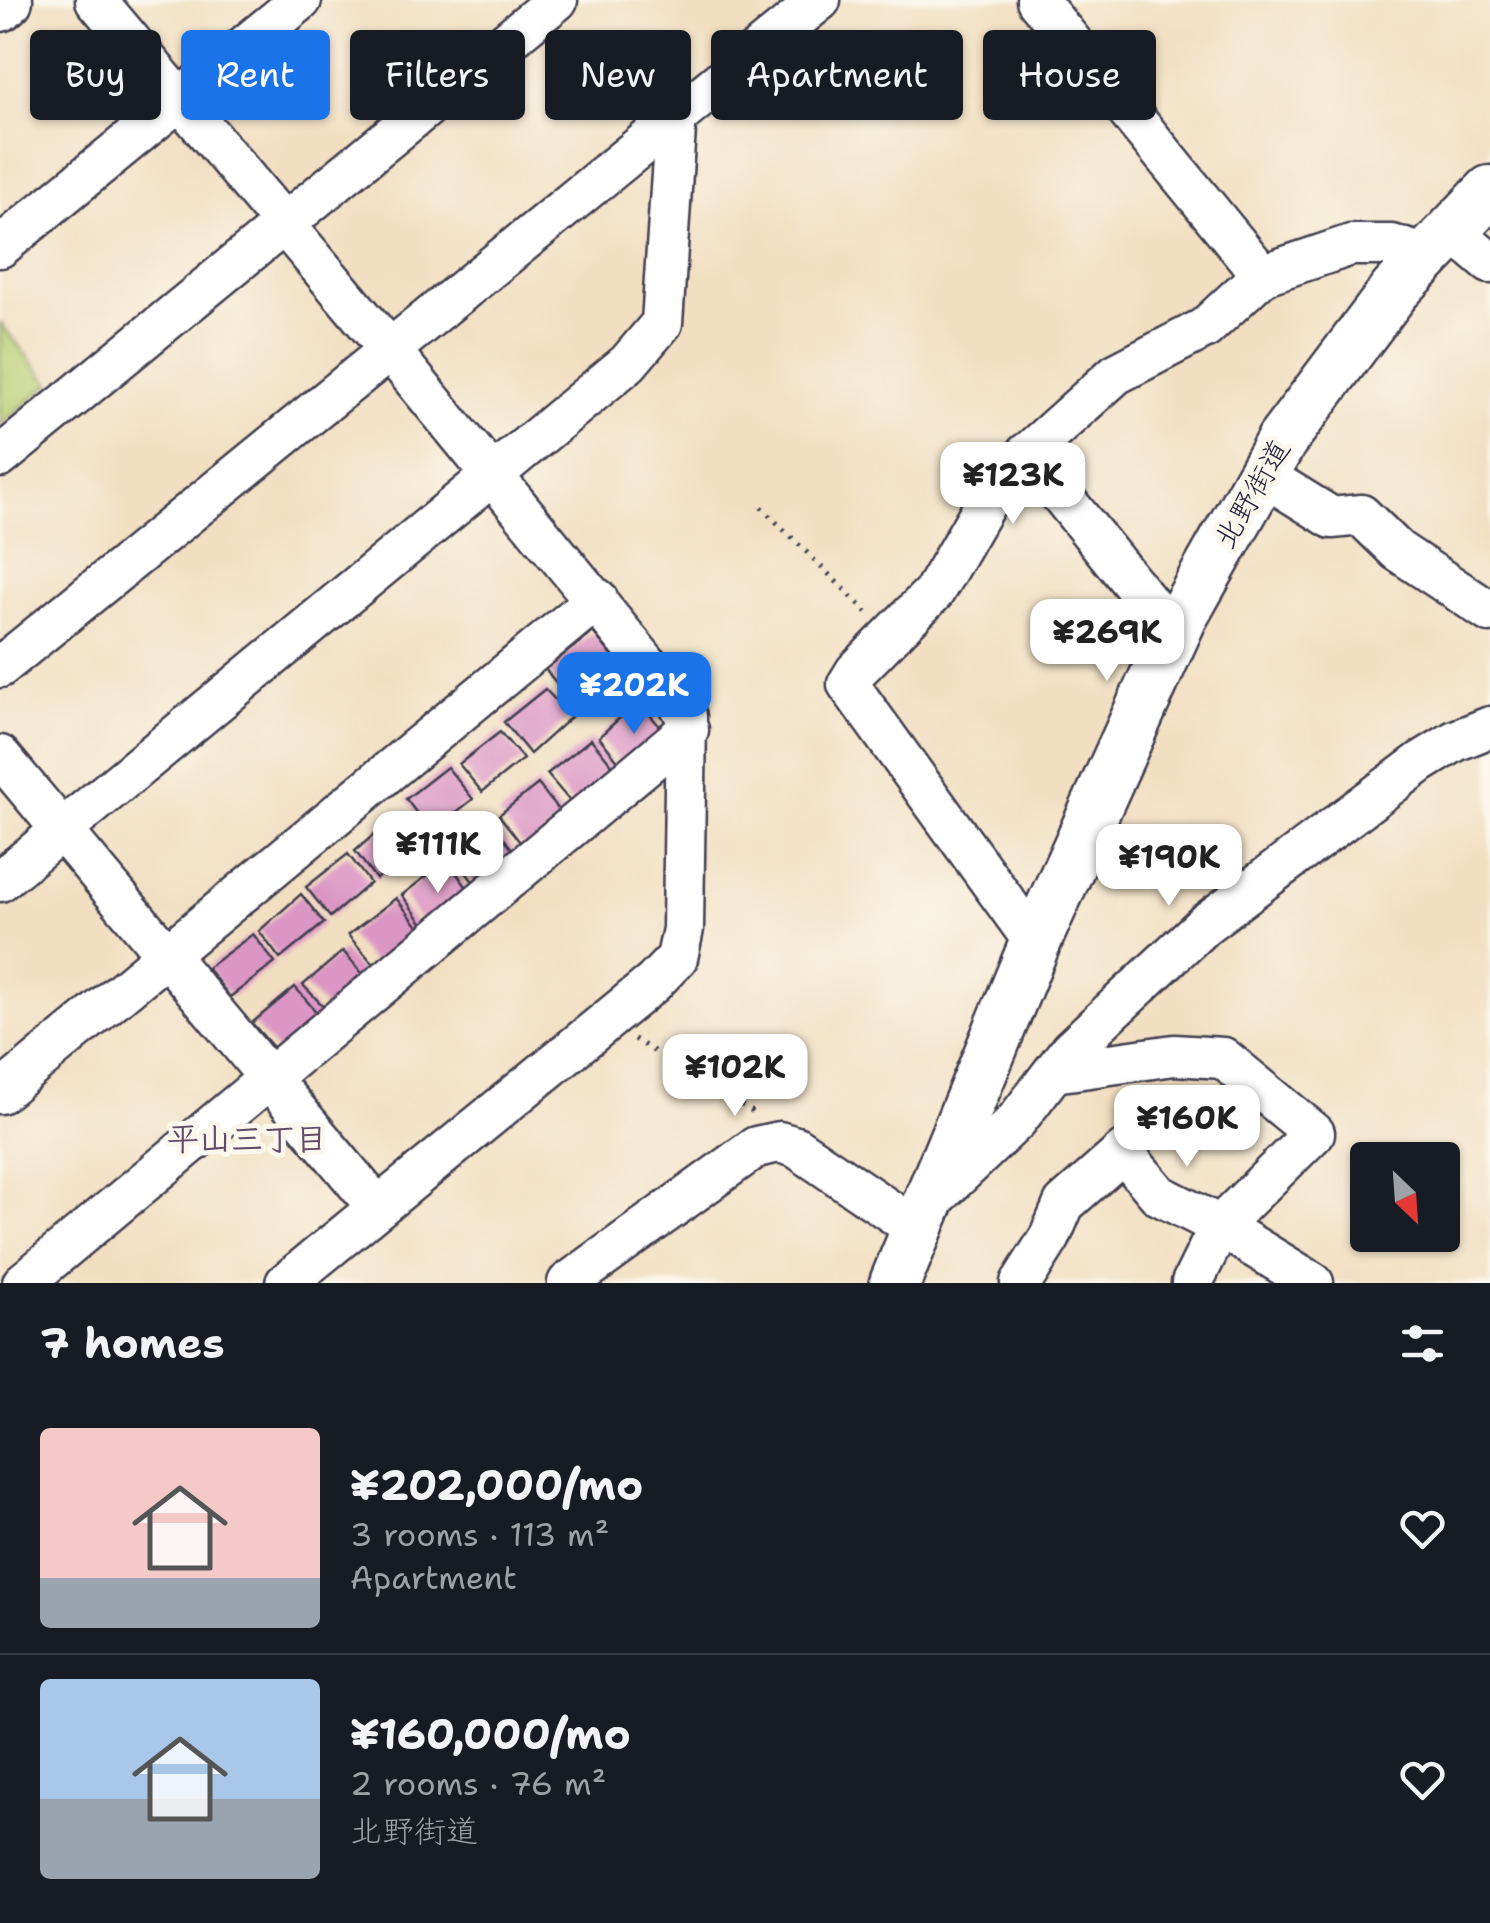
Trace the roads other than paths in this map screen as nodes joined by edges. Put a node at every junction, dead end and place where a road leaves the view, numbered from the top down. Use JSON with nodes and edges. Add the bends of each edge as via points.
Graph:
{"nodes":[{"id":1,"x":7,"y":0,"type":"edge"},
{"id":2,"x":96,"y":0,"type":"edge"},
{"id":3,"x":301,"y":0,"type":"edge"},
{"id":4,"x":557,"y":0,"type":"edge"},
{"id":5,"x":1038,"y":0,"type":"edge"},
{"id":6,"x":806,"y":4,"type":"edge"},
{"id":7,"x":0,"y":6,"type":"edge"},
{"id":8,"x":180,"y":99,"type":"junction"},
{"id":9,"x":691,"y":101,"type":"edge"},
{"id":10,"x":669,"y":120,"type":"edge"},
{"id":11,"x":676,"y":120,"type":"edge"},
{"id":12,"x":1490,"y":191,"type":"edge"},
{"id":13,"x":284,"y":224,"type":"junction"},
{"id":14,"x":1440,"y":244,"type":"junction"},
{"id":15,"x":0,"y":246,"type":"edge"},
{"id":16,"x":1490,"y":264,"type":"edge"},
{"id":17,"x":1262,"y":275,"type":"junction"},
{"id":18,"x":389,"y":349,"type":"junction"},
{"id":19,"x":1027,"y":453,"type":"junction"},
{"id":20,"x":0,"y":458,"type":"edge"},
{"id":21,"x":1261,"y":474,"type":"junction"},
{"id":22,"x":494,"y":475,"type":"junction"},
{"id":23,"x":596,"y":599,"type":"junction"},
{"id":24,"x":1490,"y":612,"type":"edge"},
{"id":25,"x":1174,"y":635,"type":"junction"},
{"id":26,"x":0,"y":667,"type":"edge"},
{"id":27,"x":1490,"y":727,"type":"edge"},
{"id":28,"x":688,"y":730,"type":"junction"},
{"id":29,"x":0,"y":756,"type":"edge"},
{"id":30,"x":62,"y":830,"type":"junction"},
{"id":31,"x":0,"y":882,"type":"edge"},
{"id":32,"x":1034,"y":943,"type":"junction"},
{"id":33,"x":167,"y":955,"type":"junction"},
{"id":34,"x":1054,"y":1072,"type":"junction"},
{"id":35,"x":270,"y":1078,"type":"junction"},
{"id":36,"x":0,"y":1092,"type":"edge"},
{"id":37,"x":378,"y":1208,"type":"junction"},
{"id":38,"x":924,"y":1216,"type":"junction"},
{"id":39,"x":1220,"y":1226,"type":"junction"},
{"id":40,"x":23,"y":1283,"type":"edge"},
{"id":41,"x":286,"y":1283,"type":"edge"},
{"id":42,"x":568,"y":1283,"type":"edge"},
{"id":43,"x":896,"y":1283,"type":"edge"},
{"id":44,"x":1021,"y":1283,"type":"edge"},
{"id":45,"x":1192,"y":1283,"type":"edge"},
{"id":46,"x":1313,"y":1283,"type":"edge"}],
"edges":[{"from":1,"to":7,"type":"main road"},
{"from":2,"to":8,"type":"street"},
{"from":3,"to":8,"type":"street"},
{"from":4,"to":13,"type":"street"},
{"from":5,"to":17,"type":"street"},
{"from":6,"to":9,"type":"street"},
{"from":8,"to":13,"type":"street"},
{"from":8,"to":15,"type":"street"},
{"from":10,"to":18,"type":"street"},
{"from":11,"to":22,"type":"street","via":[[662,323],[628,364]]},
{"from":12,"to":14,"type":"main road","name":"北野街道"},
{"from":13,"to":18,"type":"street"},
{"from":13,"to":20,"type":"street"},
{"from":14,"to":16,"type":"street"},
{"from":14,"to":17,"type":"street","via":[[1351,245]]},
{"from":14,"to":21,"type":"main road","name":"北野街道","via":[[1352,344]]},
{"from":17,"to":19,"type":"street","via":[[1205,328],[1116,374]]},
{"from":18,"to":22,"type":"street"},
{"from":18,"to":26,"type":"street"},
{"from":19,"to":25,"type":"street"},
{"from":19,"to":32,"type":"street","via":[[988,500],[934,592],[848,684]]},
{"from":21,"to":24,"type":"street","via":[[1332,518],[1361,515],[1398,550]]},
{"from":21,"to":25,"type":"main road","name":"北野街道"},
{"from":22,"to":23,"type":"street"},
{"from":22,"to":30,"type":"street"},
{"from":23,"to":28,"type":"street","via":[[679,702]]},
{"from":23,"to":33,"type":"street"},
{"from":25,"to":32,"type":"main road","name":"北野街道"},
{"from":27,"to":34,"type":"street","via":[[1421,762],[1205,924],[1071,1048]]},
{"from":28,"to":35,"type":"street"},
{"from":28,"to":37,"type":"street","via":[[683,929],[676,958]]},
{"from":29,"to":30,"type":"street"},
{"from":30,"to":31,"type":"street"},
{"from":30,"to":33,"type":"street"},
{"from":32,"to":38,"type":"main road","name":"北野街道"},
{"from":33,"to":35,"type":"street"},
{"from":33,"to":36,"type":"street"},
{"from":34,"to":38,"type":"street"},
{"from":34,"to":39,"type":"street","via":[[1174,1055],[1223,1058],[1314,1133]]},
{"from":35,"to":37,"type":"street"},
{"from":35,"to":40,"type":"street"},
{"from":37,"to":41,"type":"street"},
{"from":38,"to":42,"type":"street","via":[[779,1142],[756,1147]]},
{"from":38,"to":43,"type":"main road","name":"北野街道"},
{"from":39,"to":44,"type":"street","via":[[1158,1195],[1123,1152],[1064,1204]]},
{"from":39,"to":45,"type":"street"},
{"from":39,"to":46,"type":"street"}]}
